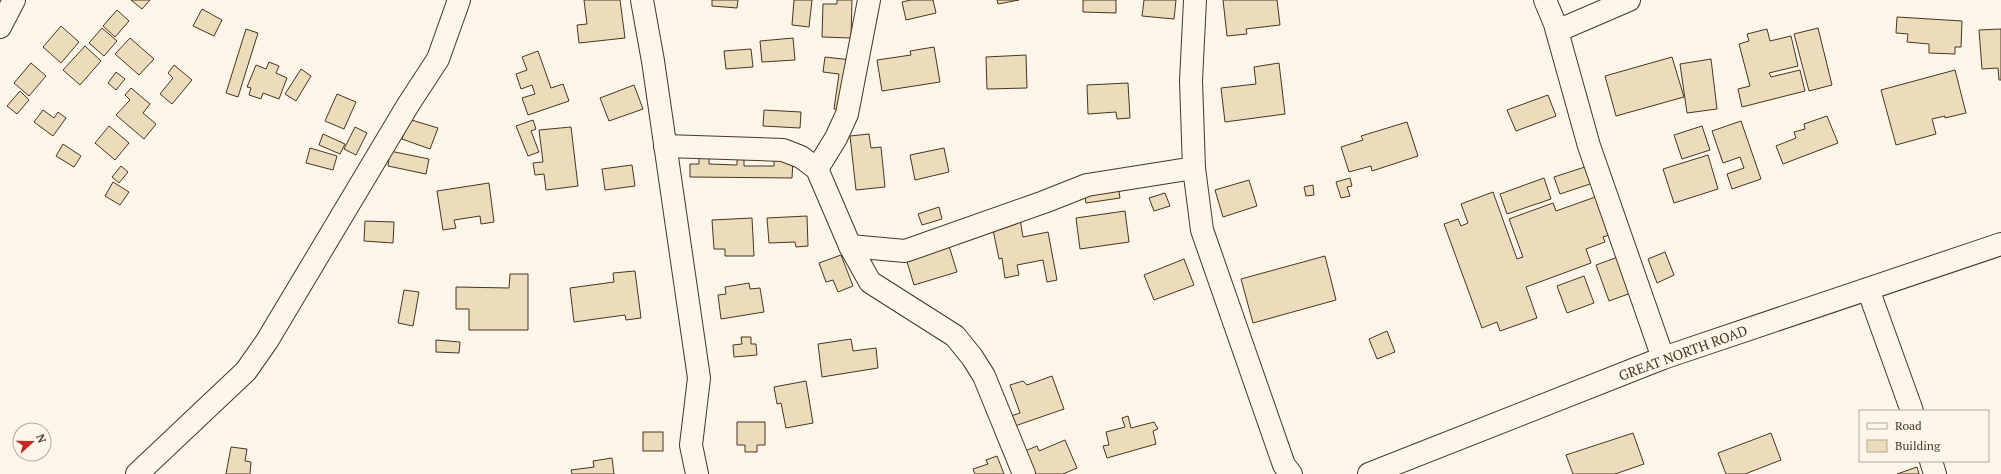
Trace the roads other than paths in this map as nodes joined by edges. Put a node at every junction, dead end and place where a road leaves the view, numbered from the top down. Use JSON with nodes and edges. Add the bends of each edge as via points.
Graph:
{"nodes":[{"id":1,"x":14,"y":0,"type":"edge"},
{"id":2,"x":459,"y":0,"type":"edge"},
{"id":3,"x":642,"y":0,"type":"edge"},
{"id":4,"x":869,"y":0,"type":"edge"},
{"id":5,"x":1195,"y":0,"type":"edge"},
{"id":6,"x":1545,"y":0,"type":"edge"},
{"id":7,"x":1629,"y":0,"type":"edge"},
{"id":8,"x":0,"y":27,"type":"edge"},
{"id":9,"x":1557,"y":31,"type":"junction"},
{"id":10,"x":665,"y":146,"type":"junction"},
{"id":11,"x":1194,"y":168,"type":"junction"},
{"id":12,"x":817,"y":169,"type":"junction"},
{"id":13,"x":2001,"y":244,"type":"edge"},
{"id":14,"x":850,"y":246,"type":"junction"},
{"id":15,"x":1868,"y":289,"type":"junction"},
{"id":16,"x":1663,"y":358,"type":"junction"},
{"id":17,"x":1912,"y":410,"type":"edge"},
{"id":18,"x":1931,"y":462,"type":"edge"},
{"id":19,"x":137,"y":474,"type":"edge"},
{"id":20,"x":697,"y":474,"type":"edge"},
{"id":21,"x":1024,"y":474,"type":"edge"},
{"id":22,"x":1291,"y":474,"type":"edge"},
{"id":23,"x":1369,"y":474,"type":"edge"},
{"id":24,"x":1935,"y":474,"type":"edge"}],
"edges":[{"from":1,"to":8,"type":"main road"},
{"from":2,"to":19,"type":"main road","via":[[438,59],[259,354],[246,371]]},
{"from":3,"to":10,"type":"main road"},
{"from":4,"to":12,"type":"main road","via":[[847,114]]},
{"from":5,"to":11,"type":"main road","via":[[1191,81]]},
{"from":6,"to":9,"type":"main road"},
{"from":7,"to":9,"type":"main road"},
{"from":9,"to":16,"type":"main road","via":[[1589,146]]},
{"from":10,"to":12,"type":"main road","via":[[783,150],[801,157]]},
{"from":10,"to":20,"type":"main road","via":[[698,378],[692,445]]},
{"from":11,"to":14,"type":"main road","via":[[1087,185],[905,251]]},
{"from":11,"to":22,"type":"main road","via":[[1202,230],[1284,464]]},
{"from":12,"to":14,"type":"main road"},
{"from":13,"to":15,"type":"main road","name":"GREAT NORTH ROAD"},
{"from":14,"to":21,"type":"main road","via":[[870,282],[955,336],[964,346],[984,376]]},
{"from":15,"to":16,"type":"main road","name":"GREAT NORTH ROAD"},
{"from":15,"to":17,"type":"main road"},
{"from":16,"to":23,"type":"main road","name":"GREAT NORTH ROAD"},
{"from":18,"to":24,"type":"main road"}]}
